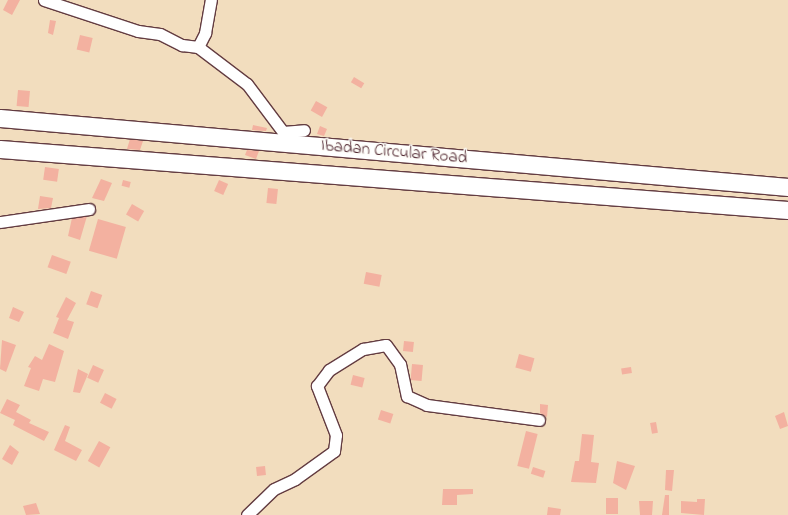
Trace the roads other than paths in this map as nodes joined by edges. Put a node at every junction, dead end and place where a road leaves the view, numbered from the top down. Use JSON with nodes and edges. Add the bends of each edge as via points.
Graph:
{"nodes":[{"id":1,"x":44,"y":0,"type":"edge"},
{"id":2,"x":211,"y":0,"type":"edge"},
{"id":3,"x":198,"y":47,"type":"junction"},
{"id":4,"x":0,"y":118,"type":"edge"},
{"id":5,"x":304,"y":130,"type":"dead end"},
{"id":6,"x":0,"y":149,"type":"edge"},
{"id":7,"x":788,"y":187,"type":"edge"},
{"id":8,"x":89,"y":209,"type":"dead end"},
{"id":9,"x":788,"y":210,"type":"edge"},
{"id":10,"x":0,"y":222,"type":"edge"},
{"id":11,"x":539,"y":420,"type":"dead end"},
{"id":12,"x":247,"y":515,"type":"edge"}],
"edges":[{"from":1,"to":3,"type":"street","via":[[138,31],[160,34],[182,45]]},
{"from":2,"to":3,"type":"street","via":[[206,33]]},
{"from":3,"to":5,"type":"street","via":[[247,84],[283,132]]},
{"from":4,"to":7,"type":"highway","name":"Ibadan Circular Road"},
{"from":6,"to":9,"type":"highway","name":"Ibadan Circular Road"},
{"from":8,"to":10,"type":"street"},
{"from":11,"to":12,"type":"street","via":[[427,406],[407,396],[400,364],[386,345],[363,349],[329,370],[317,386],[336,435],[334,451],[270,492]]}]}
